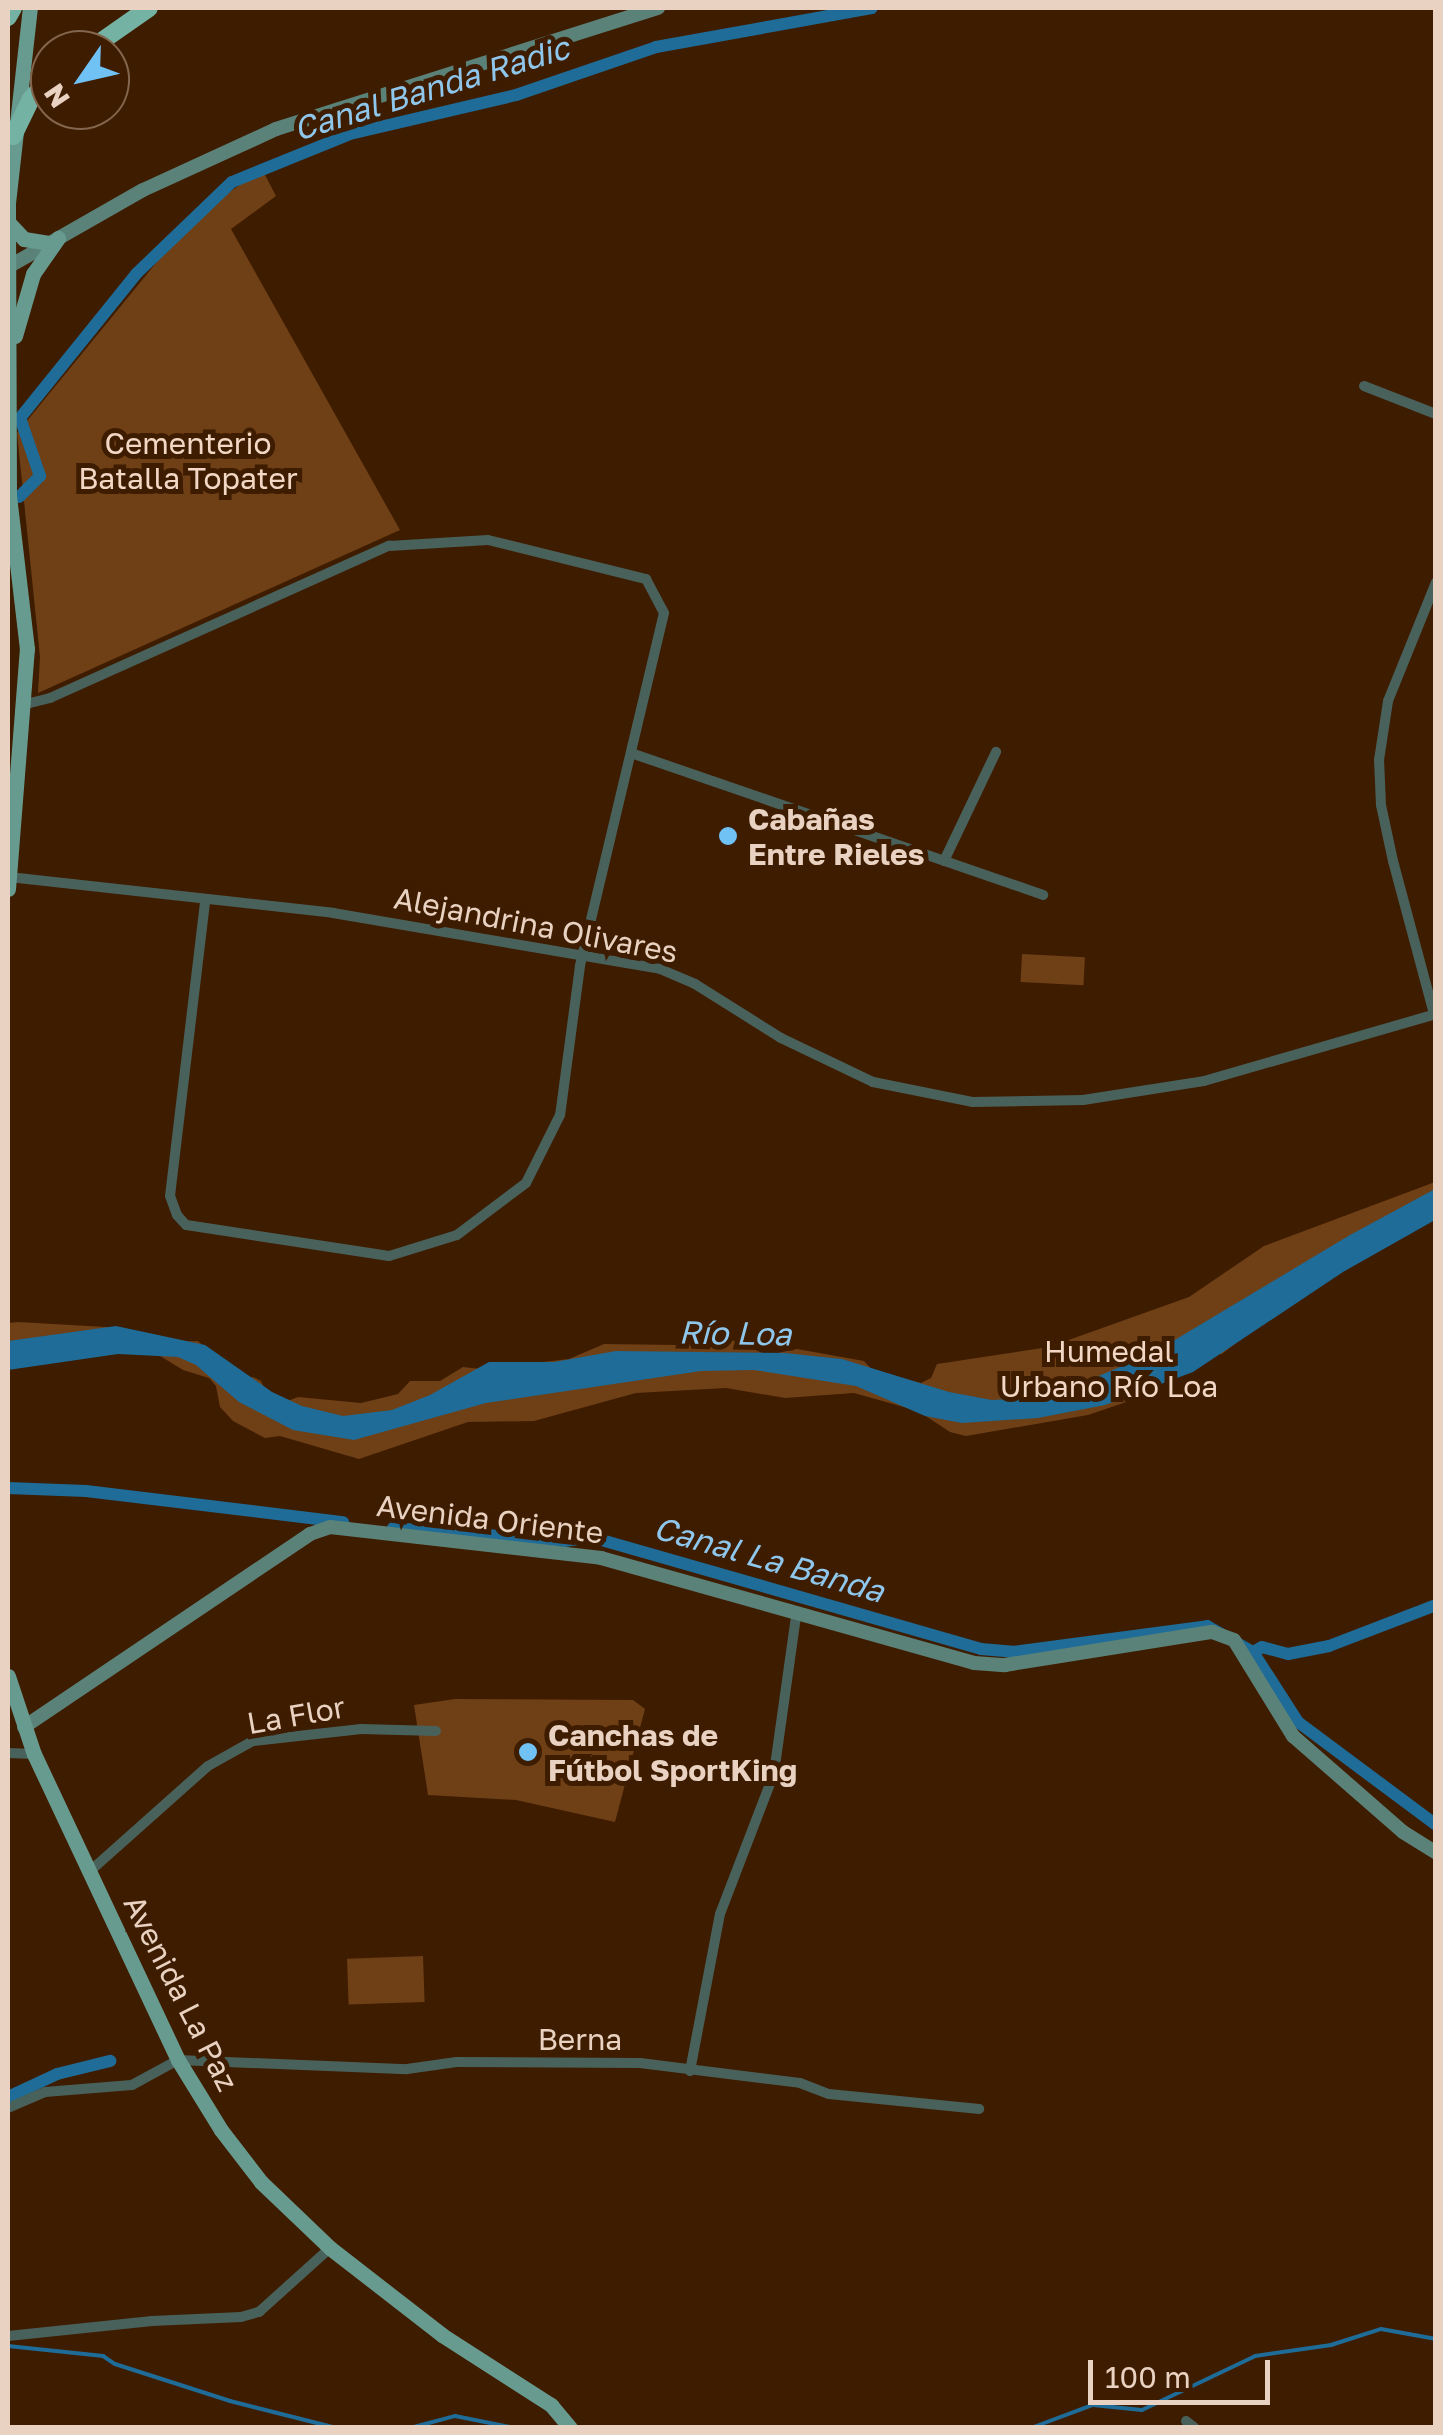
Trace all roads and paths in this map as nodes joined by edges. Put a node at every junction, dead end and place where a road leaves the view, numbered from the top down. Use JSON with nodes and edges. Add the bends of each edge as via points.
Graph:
{"nodes":[{"id":1,"x":13,"y":8,"type":"edge"},
{"id":2,"x":21,"y":8,"type":"edge"},
{"id":3,"x":30,"y":8,"type":"edge"},
{"id":4,"x":149,"y":8,"type":"edge"},
{"id":5,"x":658,"y":8,"type":"edge"},
{"id":6,"x":8,"y":16,"type":"edge"},
{"id":7,"x":118,"y":30,"type":"edge"},
{"id":8,"x":30,"y":101,"type":"edge"},
{"id":9,"x":10,"y":128,"type":"edge"},
{"id":10,"x":9,"y":223,"type":"edge"},
{"id":11,"x":54,"y":241,"type":"junction"},
{"id":12,"x":9,"y":266,"type":"edge"},
{"id":13,"x":8,"y":345,"type":"edge"},
{"id":14,"x":8,"y":364,"type":"edge"},
{"id":15,"x":1364,"y":386,"type":"dead end"},
{"id":16,"x":1436,"y":414,"type":"edge"},
{"id":17,"x":1436,"y":582,"type":"edge"},
{"id":18,"x":22,"y":706,"type":"junction"},
{"id":19,"x":996,"y":752,"type":"dead end"},
{"id":20,"x":631,"y":753,"type":"junction"},
{"id":21,"x":944,"y":861,"type":"junction"},
{"id":22,"x":8,"y":883,"type":"edge"},
{"id":23,"x":1044,"y":896,"type":"dead end"},
{"id":24,"x":205,"y":902,"type":"junction"},
{"id":25,"x":583,"y":954,"type":"junction"},
{"id":26,"x":1435,"y":1014,"type":"edge"},
{"id":27,"x":796,"y":1616,"type":"junction"},
{"id":28,"x":8,"y":1676,"type":"edge"},
{"id":29,"x":24,"y":1726,"type":"junction"},
{"id":30,"x":436,"y":1731,"type":"dead end"},
{"id":31,"x":8,"y":1753,"type":"edge"},
{"id":32,"x":34,"y":1754,"type":"junction"},
{"id":33,"x":1436,"y":1853,"type":"edge"},
{"id":34,"x":90,"y":1872,"type":"junction"},
{"id":35,"x":178,"y":2060,"type":"junction"},
{"id":36,"x":690,"y":2071,"type":"junction"},
{"id":37,"x":8,"y":2108,"type":"edge"},
{"id":38,"x":979,"y":2109,"type":"dead end"},
{"id":39,"x":330,"y":2248,"type":"junction"},
{"id":40,"x":8,"y":2336,"type":"edge"},
{"id":41,"x":570,"y":2428,"type":"edge"}],
"edges":[{"from":1,"to":6,"type":"highway"},
{"from":2,"to":9,"type":"main road"},
{"from":3,"to":9,"type":"main road"},
{"from":4,"to":7,"type":"highway"},
{"from":5,"to":11,"type":"street","via":[[276,130],[144,190]]},
{"from":8,"to":9,"type":"highway"},
{"from":9,"to":10,"type":"main road"},
{"from":10,"to":11,"type":"main road","via":[[24,239]]},
{"from":10,"to":12,"type":"main road"},
{"from":11,"to":12,"type":"street"},
{"from":11,"to":14,"type":"main road","via":[[30,281]]},
{"from":12,"to":13,"type":"main road"},
{"from":13,"to":14,"type":"main road"},
{"from":14,"to":18,"type":"main road","via":[[9,495],[27,649]]},
{"from":15,"to":16,"type":"street"},
{"from":17,"to":26,"type":"street","via":[[1388,701],[1379,760],[1393,861]]},
{"from":18,"to":20,"type":"street","via":[[389,546],[488,540],[646,579],[664,613]]},
{"from":18,"to":22,"type":"main road"},
{"from":19,"to":21,"type":"street"},
{"from":20,"to":21,"type":"street"},
{"from":20,"to":25,"type":"street"},
{"from":21,"to":23,"type":"street"},
{"from":22,"to":24,"type":"street","name":"Alejandrina Olivares"},
{"from":24,"to":25,"type":"street","name":"Alejandrina Olivares","via":[[333,913]]},
{"from":24,"to":25,"type":"street","via":[[172,1207],[186,1225],[389,1256],[457,1235],[526,1183],[560,1115]]},
{"from":25,"to":26,"type":"street","name":"Alejandrina Olivares","via":[[695,984],[781,1038],[873,1082],[972,1102],[1083,1100],[1204,1080]]},
{"from":27,"to":29,"type":"street","name":"Avenida Oriente","via":[[601,1558],[330,1527],[310,1534]]},
{"from":27,"to":33,"type":"street","name":"Avenida Oriente","via":[[974,1663],[1005,1665],[1212,1632],[1234,1640],[1293,1736],[1373,1808]]},
{"from":27,"to":36,"type":"street","via":[[774,1773],[720,1914]]},
{"from":28,"to":29,"type":"main road","name":"Avenida La Paz"},
{"from":29,"to":32,"type":"main road","name":"Avenida La Paz"},
{"from":30,"to":34,"type":"street","name":"La Flor","via":[[361,1729],[254,1741],[208,1766]]},
{"from":31,"to":32,"type":"street"},
{"from":32,"to":34,"type":"main road","name":"Avenida La Paz"},
{"from":34,"to":35,"type":"main road","name":"Avenida La Paz"},
{"from":35,"to":36,"type":"street","name":"Berna","via":[[407,2069],[458,2062],[640,2063]]},
{"from":35,"to":37,"type":"street","via":[[132,2085],[45,2092]]},
{"from":35,"to":39,"type":"main road","name":"Avenida La Paz","via":[[260,2182]]},
{"from":36,"to":38,"type":"street","name":"Berna"},
{"from":39,"to":40,"type":"street","via":[[258,2312],[242,2317]]},
{"from":39,"to":41,"type":"main road","name":"Avenida La Paz","via":[[442,2335],[550,2405]]}]}
